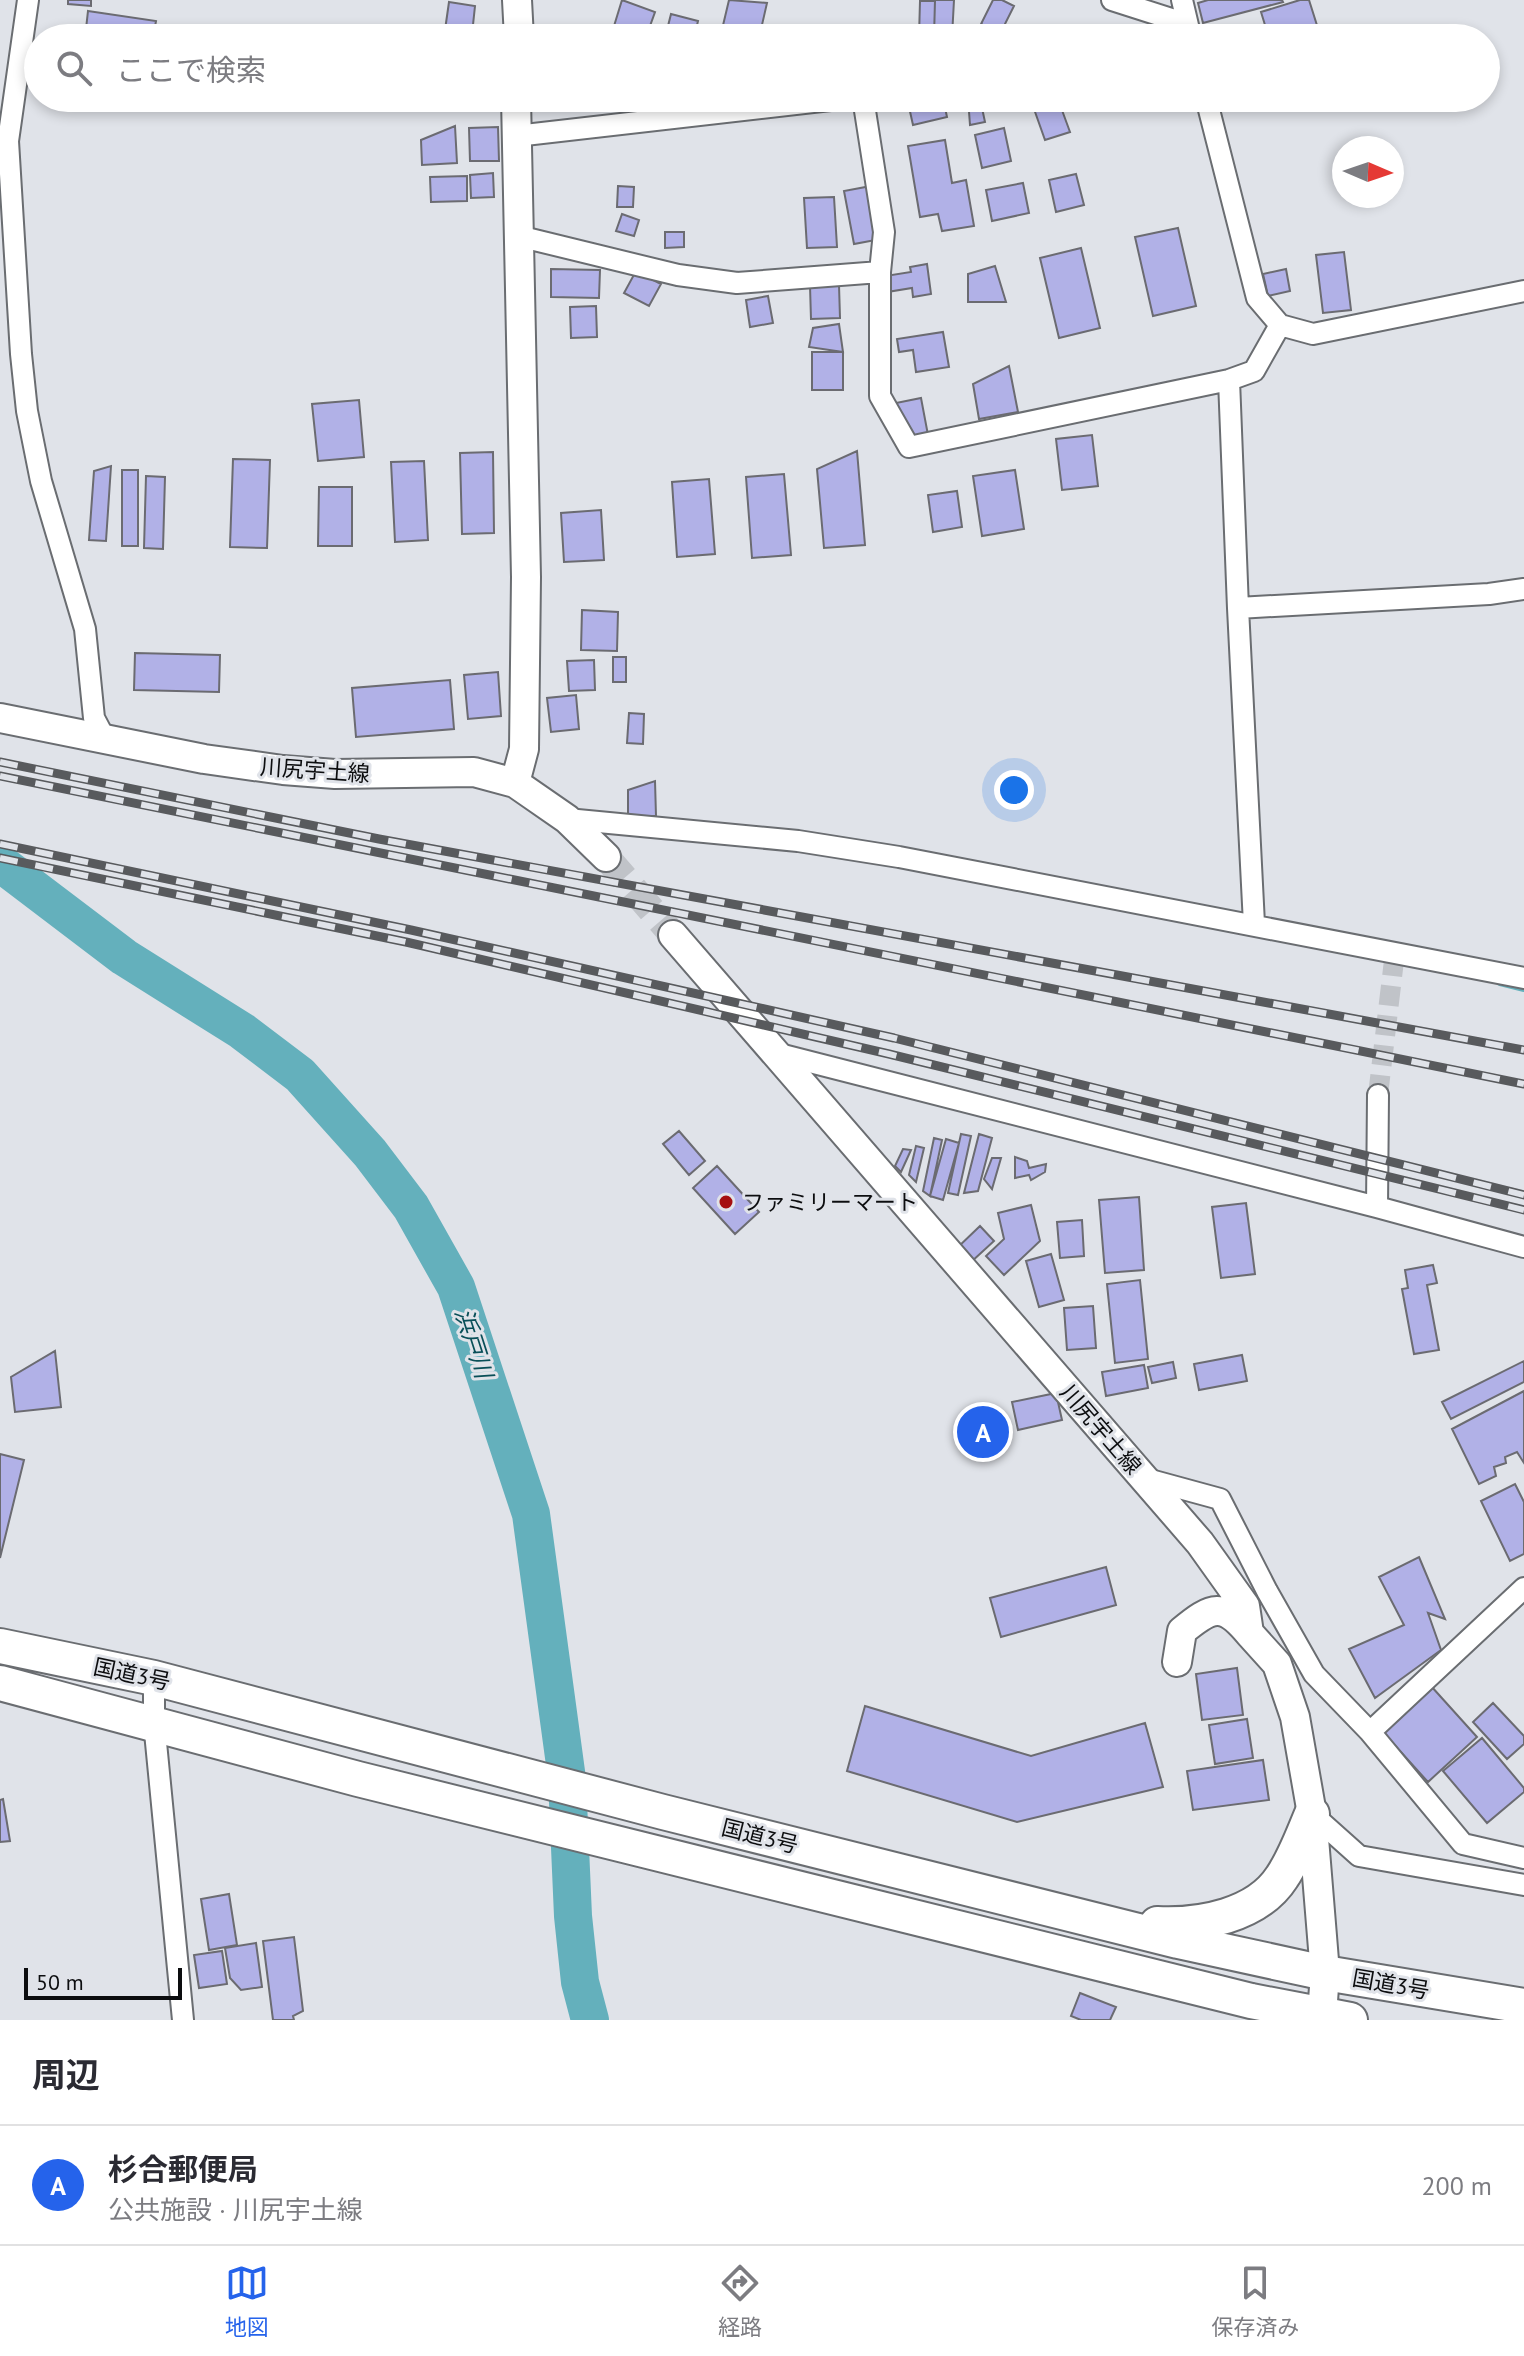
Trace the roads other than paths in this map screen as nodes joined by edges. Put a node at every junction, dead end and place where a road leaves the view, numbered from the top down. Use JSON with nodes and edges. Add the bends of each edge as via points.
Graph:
{"nodes":[{"id":1,"x":28,"y":0,"type":"edge"},
{"id":2,"x":517,"y":0,"type":"edge"},
{"id":3,"x":1112,"y":0,"type":"edge"},
{"id":4,"x":1182,"y":0,"type":"edge"},
{"id":5,"x":25,"y":24,"type":"edge"},
{"id":6,"x":518,"y":24,"type":"edge"},
{"id":7,"x":1172,"y":24,"type":"edge"},
{"id":8,"x":1187,"y":24,"type":"edge"},
{"id":9,"x":24,"y":28,"type":"edge"},
{"id":10,"x":516,"y":112,"type":"edge"},
{"id":11,"x":726,"y":112,"type":"edge"},
{"id":12,"x":865,"y":112,"type":"edge"},
{"id":13,"x":1210,"y":112,"type":"edge"},
{"id":14,"x":516,"y":136,"type":"junction"},
{"id":15,"x":518,"y":236,"type":"junction"},
{"id":16,"x":880,"y":272,"type":"junction"},
{"id":17,"x":1524,"y":291,"type":"edge"},
{"id":18,"x":1280,"y":325,"type":"junction"},
{"id":19,"x":1229,"y":380,"type":"junction"},
{"id":20,"x":1524,"y":589,"type":"edge"},
{"id":21,"x":1238,"y":608,"type":"junction"},
{"id":22,"x":0,"y":718,"type":"edge"},
{"id":23,"x":94,"y":737,"type":"junction"},
{"id":24,"x":515,"y":783,"type":"junction"},
{"id":25,"x":567,"y":819,"type":"junction"},
{"id":26,"x":606,"y":857,"type":"tunnel mouth"},
{"id":27,"x":1254,"y":924,"type":"junction"},
{"id":28,"x":673,"y":935,"type":"tunnel mouth"},
{"id":29,"x":1524,"y":978,"type":"edge"},
{"id":30,"x":775,"y":1053,"type":"junction"},
{"id":31,"x":1378,"y":1095,"type":"tunnel mouth"},
{"id":32,"x":1377,"y":1207,"type":"junction"},
{"id":33,"x":1524,"y":1247,"type":"edge"},
{"id":34,"x":1143,"y":1478,"type":"junction"},
{"id":35,"x":1524,"y":1588,"type":"edge"},
{"id":36,"x":1249,"y":1633,"type":"junction"},
{"id":37,"x":0,"y":1646,"type":"edge"},
{"id":38,"x":1177,"y":1662,"type":"dead end"},
{"id":39,"x":154,"y":1678,"type":"junction"},
{"id":40,"x":0,"y":1683,"type":"edge"},
{"id":41,"x":154,"y":1722,"type":"junction"},
{"id":42,"x":1370,"y":1732,"type":"junction"},
{"id":43,"x":1312,"y":1814,"type":"junction"},
{"id":44,"x":1524,"y":1858,"type":"edge"},
{"id":45,"x":1524,"y":1885,"type":"edge"},
{"id":46,"x":1097,"y":1920,"type":"junction"},
{"id":47,"x":1325,"y":1973,"type":"junction"},
{"id":48,"x":1524,"y":2006,"type":"edge"},
{"id":49,"x":1332,"y":2018,"type":"edge"},
{"id":50,"x":183,"y":2020,"type":"edge"}],
"edges":[{"from":1,"to":5,"type":"street"},
{"from":2,"to":6,"type":"main road"},
{"from":3,"to":7,"type":"street"},
{"from":4,"to":8,"type":"street"},
{"from":9,"to":23,"type":"street","via":[[8,141],[21,354],[41,481],[85,629]]},
{"from":10,"to":14,"type":"main road"},
{"from":11,"to":14,"type":"street"},
{"from":12,"to":16,"type":"street","via":[[884,232]]},
{"from":13,"to":18,"type":"street","via":[[1257,298]]},
{"from":14,"to":15,"type":"main road"},
{"from":15,"to":16,"type":"street","via":[[678,275],[737,283]]},
{"from":15,"to":24,"type":"main road","via":[[526,708]]},
{"from":16,"to":19,"type":"street","via":[[880,396],[909,447]]},
{"from":17,"to":18,"type":"street","via":[[1313,334]]},
{"from":18,"to":19,"type":"street","via":[[1254,371]]},
{"from":19,"to":21,"type":"street"},
{"from":20,"to":21,"type":"street"},
{"from":21,"to":27,"type":"street"},
{"from":22,"to":23,"type":"main road","name":"川尻宇土線"},
{"from":23,"to":24,"type":"main road","name":"川尻宇土線","via":[[283,770],[474,772]]},
{"from":24,"to":25,"type":"main road","name":"川尻宇土線"},
{"from":25,"to":26,"type":"main road","name":"川尻宇土線"},
{"from":25,"to":27,"type":"street","via":[[870,852]]},
{"from":27,"to":29,"type":"street"},
{"from":28,"to":30,"type":"main road","name":"川尻宇土線"},
{"from":30,"to":32,"type":"street"},
{"from":30,"to":34,"type":"main road","name":"川尻宇土線"},
{"from":31,"to":32,"type":"street"},
{"from":32,"to":33,"type":"street"},
{"from":34,"to":36,"type":"main road","name":"川尻宇土線","via":[[1200,1543],[1245,1606]]},
{"from":34,"to":42,"type":"street","via":[[1220,1499],[1314,1674]]},
{"from":35,"to":42,"type":"street"},
{"from":36,"to":38,"type":"main road","via":[[1233,1614],[1204,1612],[1182,1631]]},
{"from":36,"to":43,"type":"main road","name":"川尻宇土線","via":[[1277,1664],[1295,1717]]},
{"from":37,"to":39,"type":"highway","name":"国道3号"},
{"from":39,"to":41,"type":"street"},
{"from":39,"to":46,"type":"highway","name":"国道3号"},
{"from":40,"to":41,"type":"highway","name":"国道3号"},
{"from":41,"to":49,"type":"highway","name":"国道3号","via":[[358,1779]]},
{"from":41,"to":50,"type":"street"},
{"from":42,"to":44,"type":"street","via":[[1463,1844]]},
{"from":43,"to":45,"type":"street","via":[[1359,1856]]},
{"from":43,"to":46,"type":"highway","via":[[1281,1879],[1247,1906],[1216,1920],[1174,1925]]},
{"from":43,"to":47,"type":"main road","name":"川尻宇土線"},
{"from":46,"to":47,"type":"highway","name":"国道3号"},
{"from":47,"to":48,"type":"highway","name":"国道3号"},
{"from":47,"to":49,"type":"main road","name":"川尻宇土線"}]}
